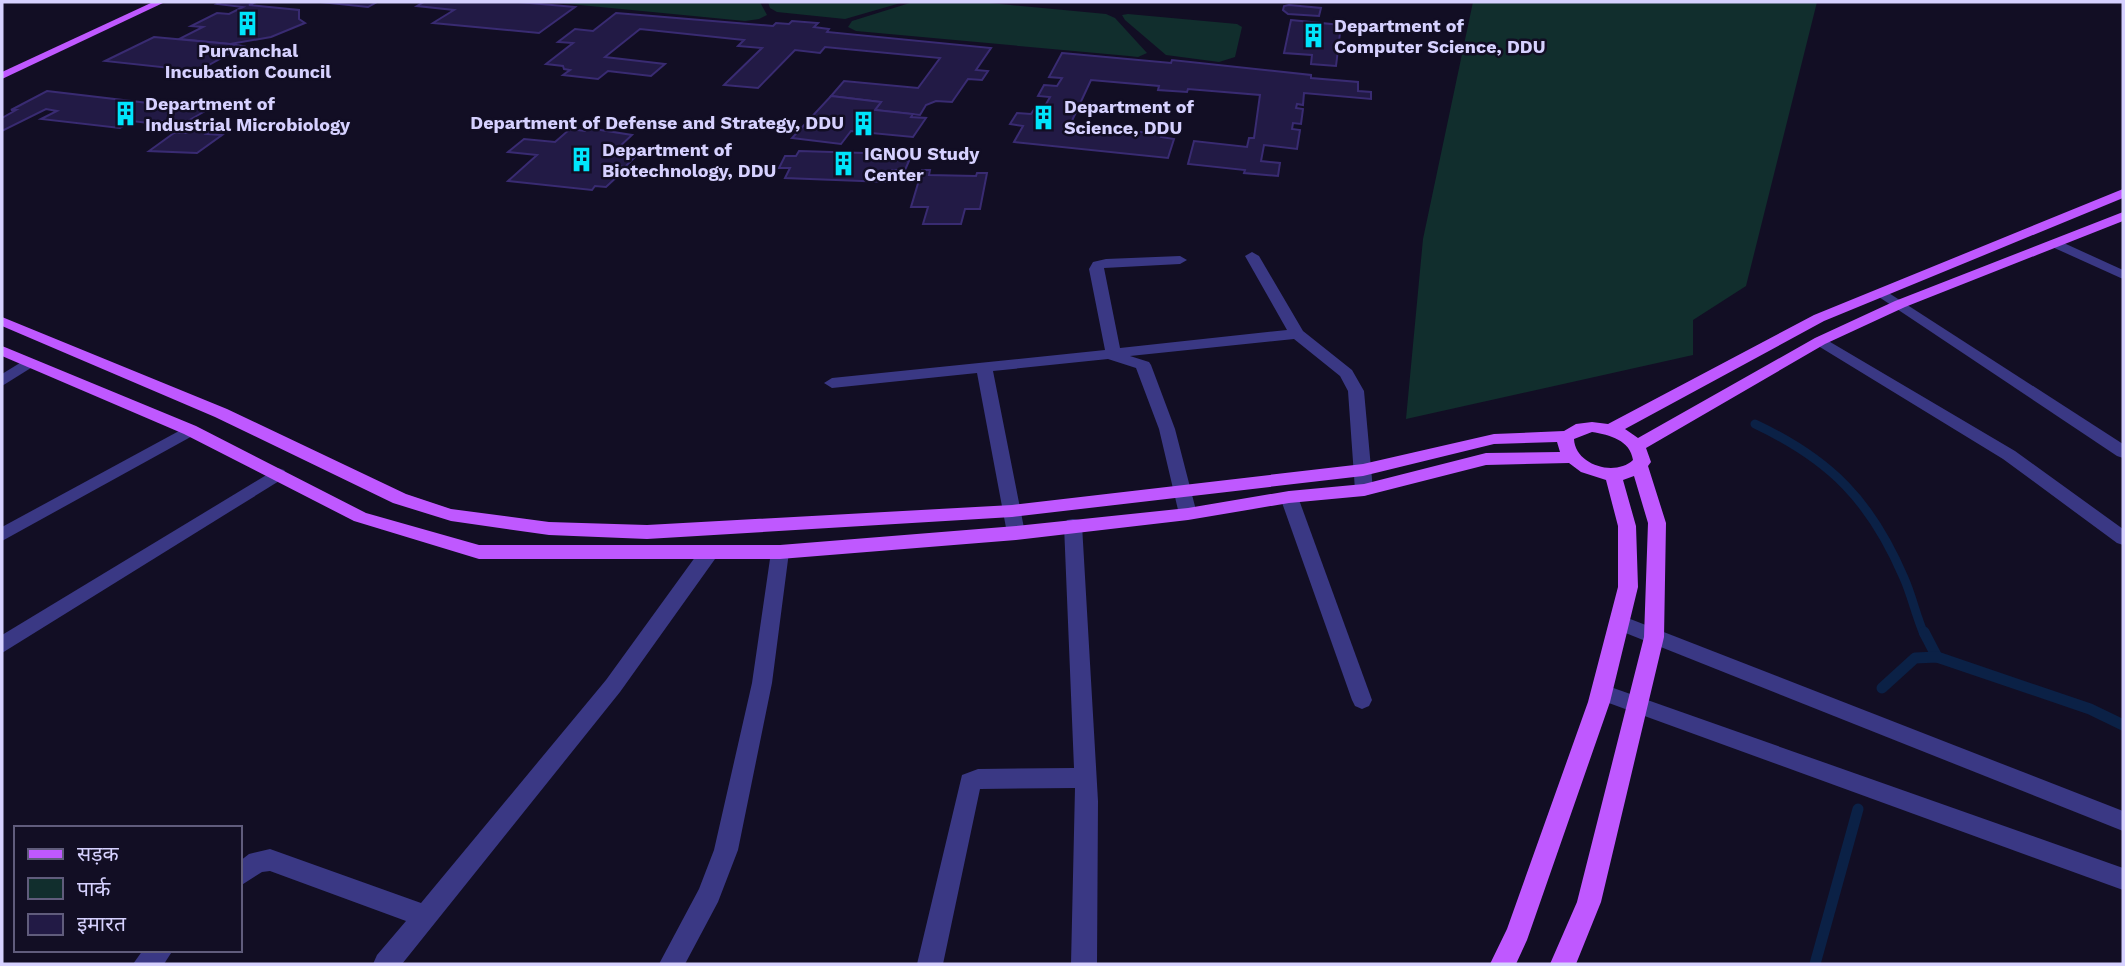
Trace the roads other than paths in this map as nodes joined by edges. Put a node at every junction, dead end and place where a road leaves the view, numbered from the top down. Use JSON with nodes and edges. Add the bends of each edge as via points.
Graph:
{"nodes":[{"id":1,"x":160,"y":2,"type":"edge"},
{"id":2,"x":2,"y":76,"type":"edge"},
{"id":3,"x":2123,"y":193,"type":"edge"},
{"id":4,"x":2123,"y":216,"type":"edge"},
{"id":5,"x":2055,"y":243,"type":"junction"},
{"id":6,"x":1252,"y":256,"type":"dead end"},
{"id":7,"x":1180,"y":260,"type":"dead end"},
{"id":8,"x":2123,"y":275,"type":"edge"},
{"id":9,"x":1881,"y":292,"type":"junction"},
{"id":10,"x":1900,"y":304,"type":"junction"},
{"id":11,"x":2,"y":321,"type":"edge"},
{"id":12,"x":1297,"y":334,"type":"junction"},
{"id":13,"x":1820,"y":341,"type":"junction"},
{"id":14,"x":2,"y":351,"type":"edge"},
{"id":15,"x":1113,"y":353,"type":"junction"},
{"id":16,"x":28,"y":363,"type":"junction"},
{"id":17,"x":984,"y":367,"type":"junction"},
{"id":18,"x":2,"y":381,"type":"edge"},
{"id":19,"x":832,"y":383,"type":"dead end"},
{"id":20,"x":190,"y":430,"type":"junction"},
{"id":21,"x":1611,"y":430,"type":"junction"},
{"id":22,"x":1567,"y":436,"type":"junction"},
{"id":23,"x":2123,"y":452,"type":"edge"},
{"id":24,"x":1638,"y":456,"type":"junction"},
{"id":25,"x":1572,"y":457,"type":"junction"},
{"id":26,"x":1363,"y":470,"type":"junction"},
{"id":27,"x":278,"y":474,"type":"junction"},
{"id":28,"x":1613,"y":475,"type":"junction"},
{"id":29,"x":1364,"y":490,"type":"junction"},
{"id":30,"x":1182,"y":491,"type":"junction"},
{"id":31,"x":1289,"y":497,"type":"junction"},
{"id":32,"x":1012,"y":510,"type":"junction"},
{"id":33,"x":1188,"y":514,"type":"junction"},
{"id":34,"x":1073,"y":525,"type":"junction"},
{"id":35,"x":1016,"y":533,"type":"junction"},
{"id":36,"x":2,"y":535,"type":"edge"},
{"id":37,"x":2123,"y":538,"type":"edge"},
{"id":38,"x":780,"y":552,"type":"junction"},
{"id":39,"x":708,"y":554,"type":"junction"},
{"id":40,"x":1620,"y":623,"type":"junction"},
{"id":41,"x":1654,"y":637,"type":"junction"},
{"id":42,"x":2,"y":645,"type":"edge"},
{"id":43,"x":1602,"y":692,"type":"junction"},
{"id":44,"x":1362,"y":700,"type":"dead end"},
{"id":45,"x":1637,"y":704,"type":"junction"},
{"id":46,"x":1086,"y":778,"type":"junction"},
{"id":47,"x":2123,"y":821,"type":"edge"},
{"id":48,"x":242,"y":873,"type":"edge"},
{"id":49,"x":2123,"y":878,"type":"edge"},
{"id":50,"x":425,"y":916,"type":"junction"},
{"id":51,"x":159,"y":952,"type":"edge"},
{"id":52,"x":146,"y":964,"type":"edge"},
{"id":53,"x":386,"y":964,"type":"edge"},
{"id":54,"x":672,"y":964,"type":"edge"},
{"id":55,"x":930,"y":964,"type":"edge"},
{"id":56,"x":1084,"y":964,"type":"edge"},
{"id":57,"x":1503,"y":964,"type":"edge"},
{"id":58,"x":1563,"y":964,"type":"edge"}],
"edges":[{"from":1,"to":2,"type":"main road"},
{"from":3,"to":9,"type":"main road"},
{"from":4,"to":5,"type":"main road"},
{"from":5,"to":8,"type":"street"},
{"from":5,"to":10,"type":"main road"},
{"from":6,"to":12,"type":"street"},
{"from":7,"to":15,"type":"street","via":[[1098,265]]},
{"from":9,"to":10,"type":"street"},
{"from":9,"to":21,"type":"main road","via":[[1819,318]]},
{"from":10,"to":13,"type":"main road"},
{"from":10,"to":23,"type":"street"},
{"from":11,"to":32,"type":"main road","via":[[253,427],[382,490],[449,514],[512,526],[647,531]]},
{"from":12,"to":15,"type":"street"},
{"from":12,"to":26,"type":"street","via":[[1352,379]]},
{"from":13,"to":24,"type":"main road"},
{"from":13,"to":37,"type":"street","via":[[2009,455]]},
{"from":14,"to":16,"type":"main road"},
{"from":15,"to":17,"type":"street"},
{"from":15,"to":30,"type":"street","via":[[1143,365],[1167,429]]},
{"from":16,"to":18,"type":"street"},
{"from":16,"to":20,"type":"main road"},
{"from":17,"to":19,"type":"street"},
{"from":17,"to":32,"type":"street"},
{"from":20,"to":27,"type":"main road"},
{"from":20,"to":36,"type":"street"},
{"from":21,"to":22,"type":"main road","via":[[1582,428]]},
{"from":21,"to":24,"type":"main road","via":[[1629,438]]},
{"from":22,"to":25,"type":"main road"},
{"from":22,"to":26,"type":"main road","via":[[1494,439]]},
{"from":24,"to":28,"type":"main road","via":[[1628,473]]},
{"from":24,"to":41,"type":"main road","via":[[1657,523]]},
{"from":25,"to":28,"type":"main road","via":[[1590,470]]},
{"from":25,"to":29,"type":"main road","via":[[1486,459]]},
{"from":26,"to":29,"type":"street"},
{"from":26,"to":30,"type":"main road"},
{"from":27,"to":39,"type":"main road","via":[[360,517],[479,552]]},
{"from":27,"to":42,"type":"street"},
{"from":28,"to":40,"type":"main road","via":[[1627,526],[1628,587]]},
{"from":29,"to":31,"type":"main road"},
{"from":30,"to":32,"type":"main road"},
{"from":30,"to":33,"type":"street"},
{"from":31,"to":33,"type":"main road"},
{"from":31,"to":44,"type":"street"},
{"from":32,"to":35,"type":"street"},
{"from":33,"to":34,"type":"main road"},
{"from":34,"to":35,"type":"main road"},
{"from":34,"to":46,"type":"street"},
{"from":35,"to":38,"type":"main road"},
{"from":38,"to":39,"type":"main road"},
{"from":38,"to":54,"type":"street","via":[[762,683],[726,850]]},
{"from":39,"to":50,"type":"street","via":[[612,686]]},
{"from":40,"to":41,"type":"street"},
{"from":40,"to":43,"type":"main road"},
{"from":41,"to":45,"type":"main road"},
{"from":41,"to":47,"type":"street"},
{"from":43,"to":45,"type":"street"},
{"from":43,"to":57,"type":"main road"},
{"from":45,"to":49,"type":"street"},
{"from":45,"to":58,"type":"main road","via":[[1589,902]]},
{"from":46,"to":55,"type":"street","via":[[970,782]]},
{"from":46,"to":56,"type":"street"},
{"from":48,"to":50,"type":"street","via":[[257,862],[270,860]]},
{"from":50,"to":53,"type":"street"},
{"from":51,"to":52,"type":"street"}]}
